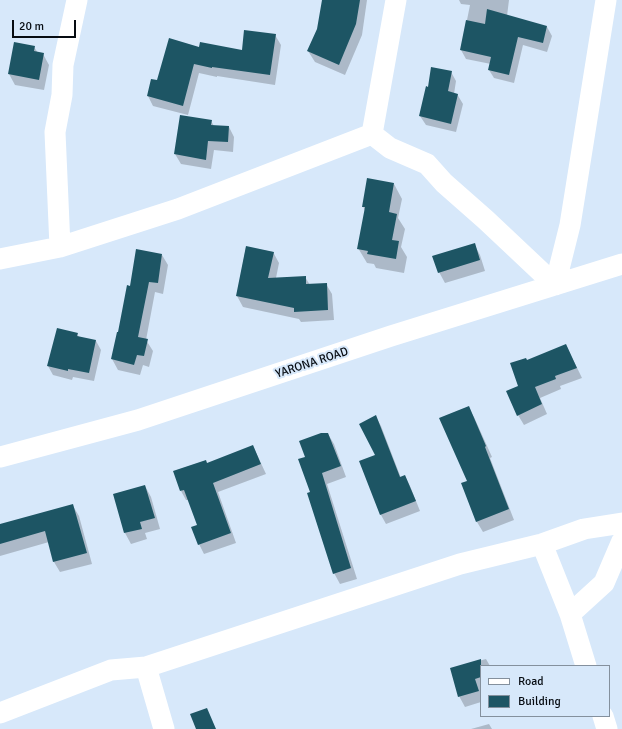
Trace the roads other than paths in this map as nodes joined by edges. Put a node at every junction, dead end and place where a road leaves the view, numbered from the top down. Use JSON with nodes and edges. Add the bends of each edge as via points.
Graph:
{"nodes":[{"id":1,"x":77,"y":0,"type":"edge"},
{"id":2,"x":396,"y":0,"type":"edge"},
{"id":3,"x":606,"y":0,"type":"edge"},
{"id":4,"x":372,"y":134,"type":"junction"},
{"id":5,"x":60,"y":246,"type":"junction"},
{"id":6,"x":0,"y":259,"type":"edge"},
{"id":7,"x":622,"y":264,"type":"edge"},
{"id":8,"x":555,"y":285,"type":"junction"},
{"id":9,"x":0,"y":457,"type":"edge"},
{"id":10,"x":622,"y":523,"type":"edge"},
{"id":11,"x":622,"y":541,"type":"edge"},
{"id":12,"x":542,"y":544,"type":"junction"},
{"id":13,"x":570,"y":614,"type":"junction"},
{"id":14,"x":586,"y":665,"type":"edge"},
{"id":15,"x":146,"y":667,"type":"junction"},
{"id":16,"x":0,"y":713,"type":"edge"},
{"id":17,"x":603,"y":717,"type":"edge"},
{"id":18,"x":164,"y":729,"type":"edge"},
{"id":19,"x":608,"y":729,"type":"edge"}],
"edges":[{"from":1,"to":5,"type":"street","via":[[63,65],[62,95],[55,132]]},
{"from":2,"to":4,"type":"street"},
{"from":3,"to":8,"type":"street","via":[[570,225]]},
{"from":4,"to":5,"type":"street","via":[[178,209]]},
{"from":4,"to":8,"type":"street","via":[[390,148],[427,164],[444,183]]},
{"from":5,"to":6,"type":"street"},
{"from":7,"to":8,"type":"street","name":"YARONA ROAD"},
{"from":8,"to":9,"type":"street","name":"YARONA ROAD","via":[[384,338],[138,420]]},
{"from":10,"to":12,"type":"street","via":[[584,529]]},
{"from":11,"to":13,"type":"street","via":[[604,583]]},
{"from":12,"to":13,"type":"street"},
{"from":12,"to":15,"type":"street","via":[[460,564]]},
{"from":13,"to":14,"type":"street"},
{"from":15,"to":16,"type":"street","via":[[111,670]]},
{"from":15,"to":18,"type":"street"},
{"from":17,"to":19,"type":"street"}]}
